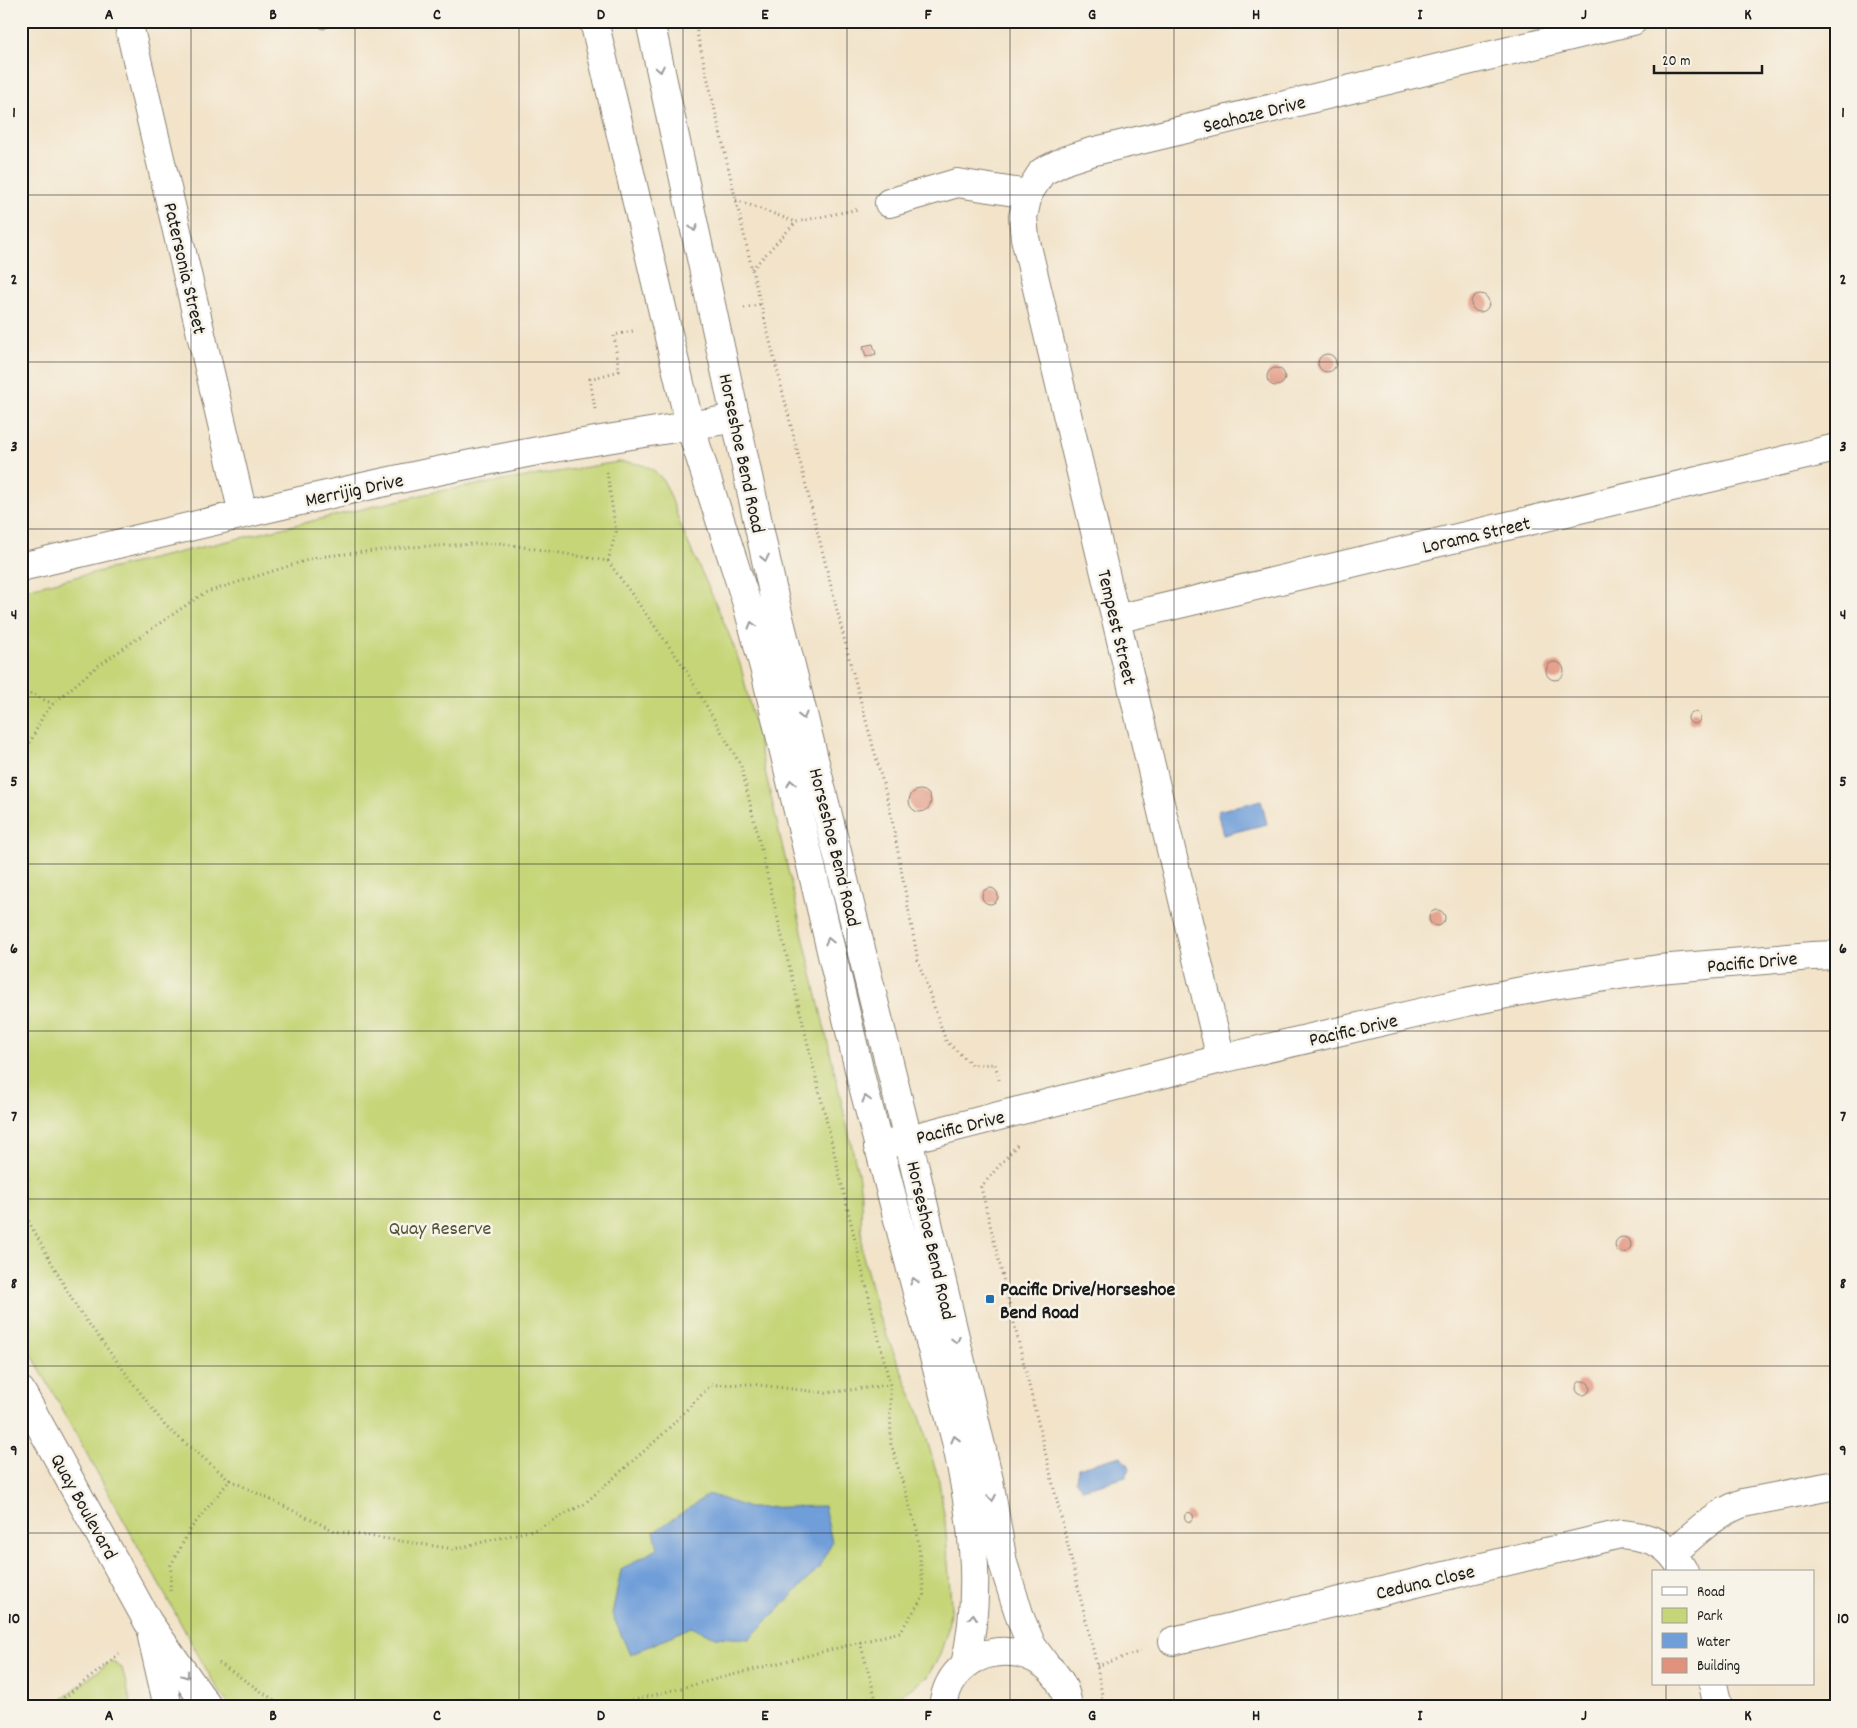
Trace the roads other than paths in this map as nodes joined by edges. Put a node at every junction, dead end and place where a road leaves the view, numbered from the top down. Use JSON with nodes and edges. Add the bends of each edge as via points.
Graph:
{"nodes":[{"id":1,"x":128,"y":21,"type":"edge"},
{"id":2,"x":594,"y":21,"type":"edge"},
{"id":3,"x":650,"y":21,"type":"edge"},
{"id":4,"x":1633,"y":21,"type":"edge"},
{"id":5,"x":1028,"y":194,"type":"junction"},
{"id":6,"x":889,"y":203,"type":"road end"},
{"id":7,"x":736,"y":418,"type":"junction"},
{"id":8,"x":690,"y":426,"type":"junction"},
{"id":9,"x":1836,"y":448,"type":"edge"},
{"id":10,"x":243,"y":514,"type":"junction"},
{"id":11,"x":21,"y":567,"type":"edge"},
{"id":12,"x":1116,"y":620,"type":"junction"},
{"id":13,"x":1836,"y":955,"type":"edge"},
{"id":14,"x":1221,"y":1059,"type":"junction"},
{"id":15,"x":908,"y":1139,"type":"junction"},
{"id":16,"x":878,"y":1146,"type":"junction"},
{"id":17,"x":21,"y":1391,"type":"edge"},
{"id":18,"x":1836,"y":1485,"type":"edge"},
{"id":19,"x":1678,"y":1562,"type":"edge"},
{"id":20,"x":148,"y":1622,"type":"junction"},
{"id":21,"x":1174,"y":1641,"type":"road end"},
{"id":22,"x":1045,"y":1664,"type":"junction"},
{"id":23,"x":965,"y":1665,"type":"junction"},
{"id":24,"x":1713,"y":1686,"type":"edge"},
{"id":25,"x":937,"y":1704,"type":"edge"},
{"id":26,"x":168,"y":1707,"type":"edge"},
{"id":27,"x":208,"y":1707,"type":"edge"},
{"id":28,"x":1068,"y":1707,"type":"edge"},
{"id":29,"x":1718,"y":1707,"type":"edge"}],
"edges":[{"from":1,"to":10,"type":"street","name":"Patersonia Street"},
{"from":2,"to":8,"type":"street","name":"Horseshoe Bend Road"},
{"from":3,"to":7,"type":"street","name":"Horseshoe Bend Road","one_way":true},
{"from":4,"to":5,"type":"street","name":"Seahaze Drive","via":[[1091,152],[1042,172]]},
{"from":5,"to":6,"type":"street","via":[[957,183]]},
{"from":5,"to":12,"type":"street","name":"Tempest Street","via":[[1023,217],[1025,238]]},
{"from":7,"to":8,"type":"street","name":"Merrijig Drive"},
{"from":7,"to":15,"type":"street","name":"Horseshoe Bend Road","one_way":true,"via":[[774,597]]},
{"from":8,"to":10,"type":"street","name":"Merrijig Drive","via":[[514,455]]},
{"from":16,"to":8,"type":"street","name":"Horseshoe Bend Road","one_way":true,"via":[[765,671]]},
{"from":9,"to":12,"type":"street","name":"Lorama Street"},
{"from":10,"to":11,"type":"street","name":"Merrijig Drive"},
{"from":12,"to":14,"type":"street","name":"Tempest Street"},
{"from":13,"to":14,"type":"street","name":"Pacific Drive","via":[[1659,969],[1547,986]]},
{"from":14,"to":15,"type":"street","name":"Pacific Drive"},
{"from":15,"to":16,"type":"street","name":"Pacific Drive"},
{"from":15,"to":22,"type":"street","name":"Horseshoe Bend Road","one_way":true,"via":[[989,1480],[1003,1563],[1021,1620],[1032,1646]]},
{"from":23,"to":16,"type":"street","name":"Horseshoe Bend Road","one_way":true,"via":[[975,1578],[968,1496]]},
{"from":17,"to":20,"type":"street","name":"Quay Boulevard"},
{"from":18,"to":19,"type":"street","name":"Ceduna Close","via":[[1728,1508],[1702,1526]]},
{"from":19,"to":21,"type":"street","name":"Ceduna Close","via":[[1662,1544],[1621,1534]]},
{"from":20,"to":26,"type":"street","name":"Quay Boulevard"},
{"from":20,"to":27,"type":"street","name":"Quay Boulevard","one_way":true},
{"from":22,"to":23,"type":"street","via":[[1014,1651],[997,1651]]},
{"from":22,"to":28,"type":"street","name":"Horseshoe Bend Road","via":[[1059,1679]]},
{"from":23,"to":25,"type":"street"},
{"from":24,"to":29,"type":"street"}]}
